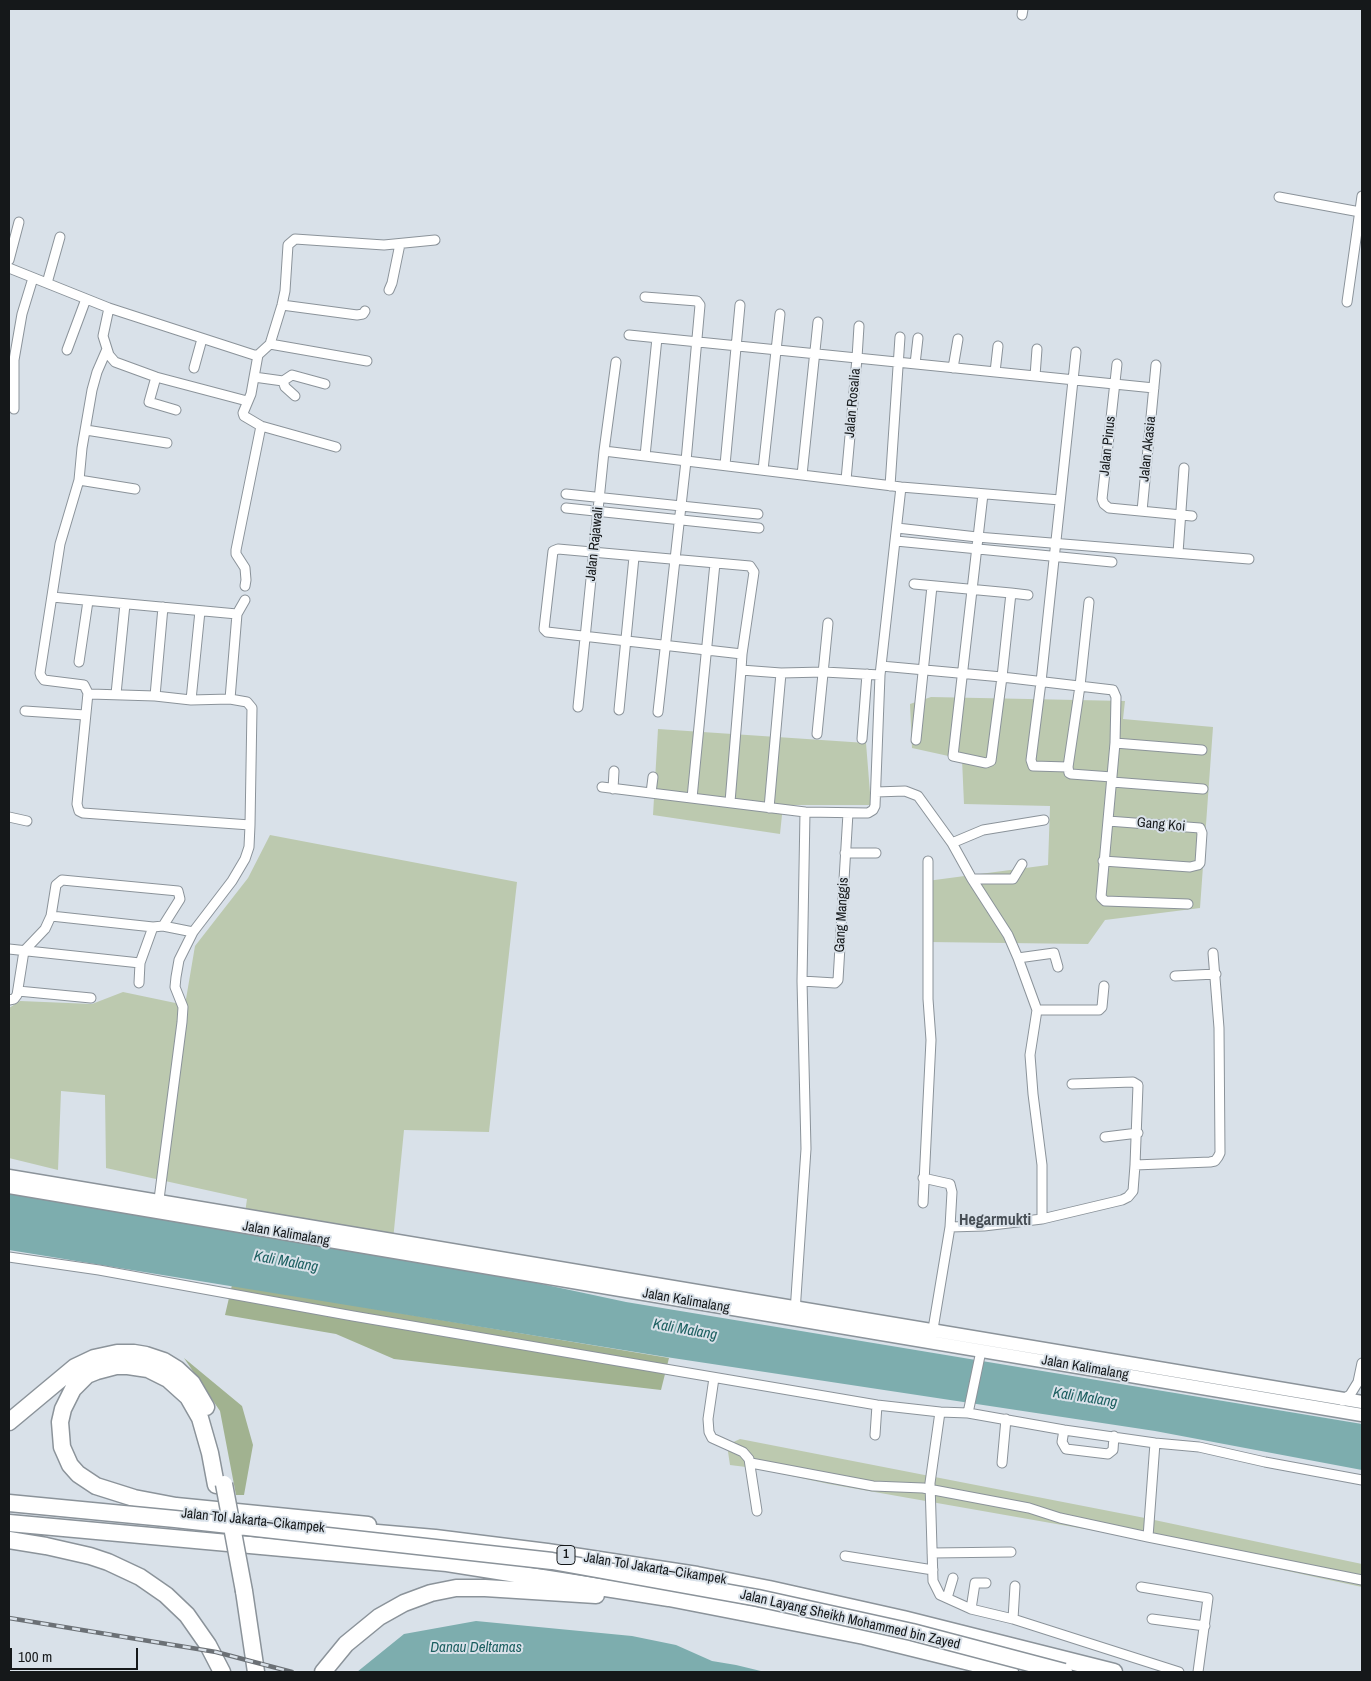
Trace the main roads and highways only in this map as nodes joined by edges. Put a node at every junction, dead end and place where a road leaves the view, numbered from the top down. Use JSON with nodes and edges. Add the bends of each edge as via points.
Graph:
{"nodes":[{"id":1,"x":9,"y":1176,"type":"edge"},
{"id":2,"x":9,"y":1187,"type":"edge"},
{"id":3,"x":158,"y":1207,"type":"junction"},
{"id":4,"x":932,"y":1336,"type":"junction"},
{"id":5,"x":1362,"y":1402,"type":"edge"},
{"id":6,"x":1342,"y":1405,"type":"junction"},
{"id":7,"x":1362,"y":1415,"type":"edge"},
{"id":8,"x":9,"y":1422,"type":"edge"},
{"id":9,"x":220,"y":1485,"type":"junction"},
{"id":10,"x":9,"y":1497,"type":"edge"},
{"id":11,"x":9,"y":1503,"type":"edge"},
{"id":12,"x":9,"y":1511,"type":"edge"},
{"id":13,"x":9,"y":1523,"type":"edge"},
{"id":14,"x":435,"y":1538,"type":"junction"},
{"id":15,"x":9,"y":1540,"type":"edge"},
{"id":16,"x":238,"y":1592,"type":"junction"},
{"id":17,"x":686,"y":1601,"type":"junction"},
{"id":18,"x":222,"y":1672,"type":"edge"},
{"id":19,"x":246,"y":1672,"type":"edge"},
{"id":20,"x":256,"y":1672,"type":"edge"},
{"id":21,"x":323,"y":1672,"type":"edge"},
{"id":22,"x":1010,"y":1672,"type":"edge"},
{"id":23,"x":1037,"y":1672,"type":"edge"},
{"id":24,"x":1064,"y":1672,"type":"edge"},
{"id":25,"x":1114,"y":1672,"type":"edge"}],
"edges":[{"from":1,"to":3,"type":"main road","name":"Jalan Kalimalang"},
{"from":2,"to":3,"type":"main road","name":"Jalan Kalimalang"},
{"from":3,"to":4,"type":"main road","name":"Jalan Kalimalang"},
{"from":4,"to":6,"type":"main road","name":"Jalan Kalimalang"},
{"from":4,"to":6,"type":"main road","name":"Jalan Kalimalang","via":[[979,1356]]},
{"from":5,"to":6,"type":"main road","name":"Jalan Kalimalang"},
{"from":6,"to":7,"type":"main road","name":"Jalan Kalimalang"},
{"from":8,"to":9,"type":"highway","via":[[67,1373],[85,1362],[117,1353],[146,1355],[176,1369],[198,1392],[220,1455]]},
{"from":9,"to":14,"type":"highway","via":[[200,1418],[188,1396],[168,1379],[148,1369],[116,1366],[97,1370],[73,1389],[60,1422],[62,1447],[78,1474],[105,1489],[176,1506],[380,1526]]},
{"from":9,"to":16,"type":"highway"},
{"from":10,"to":14,"type":"highway","name":"Jalan Tol Jakarta–Cikampek","number":"1"},
{"from":11,"to":24,"type":"highway","name":"Jalan Layang Sheikh Mohammed bin Zayed","number":"1","bridge":true,"via":[[552,1561],[758,1598],[893,1628]]},
{"from":12,"to":23,"type":"highway","name":"Jalan Layang Sheikh Mohammed bin Zayed","number":"1","via":[[431,1552],[561,1569],[769,1607]]},
{"from":13,"to":17,"type":"highway","name":"Jalan Tol Jakarta–Cikampek","number":"1","via":[[447,1563]]},
{"from":14,"to":25,"type":"highway","name":"Jalan Tol Jakarta–Cikampek","number":"1","via":[[547,1552],[769,1588]]},
{"from":15,"to":18,"type":"highway","via":[[90,1556],[140,1577],[187,1615]]},
{"from":16,"to":19,"type":"highway"},
{"from":16,"to":20,"type":"highway"},
{"from":17,"to":21,"type":"highway","via":[[485,1588],[442,1591],[404,1603],[379,1616],[346,1644]]},
{"from":17,"to":22,"type":"highway","name":"Jalan Tol Jakarta–Cikampek","number":"1","via":[[864,1636]]}]}
